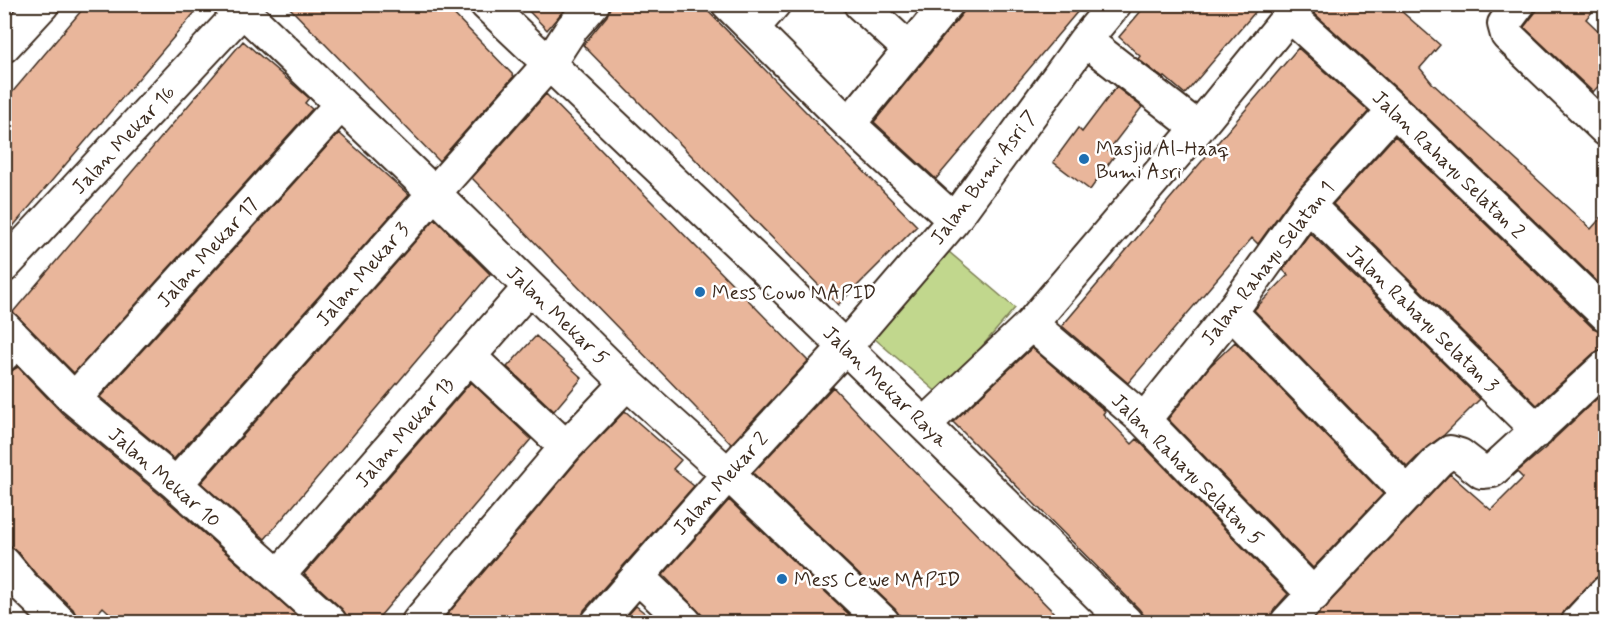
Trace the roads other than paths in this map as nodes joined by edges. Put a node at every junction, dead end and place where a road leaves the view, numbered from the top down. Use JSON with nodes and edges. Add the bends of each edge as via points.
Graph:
{"nodes":[{"id":1,"x":43,"y":4,"type":"edge"},
{"id":2,"x":486,"y":4,"type":"edge"},
{"id":3,"x":593,"y":4,"type":"edge"},
{"id":4,"x":728,"y":4,"type":"edge"},
{"id":5,"x":774,"y":4,"type":"edge"},
{"id":6,"x":860,"y":4,"type":"edge"},
{"id":7,"x":947,"y":4,"type":"edge"},
{"id":8,"x":1115,"y":4,"type":"edge"},
{"id":9,"x":1519,"y":4,"type":"edge"},
{"id":10,"x":239,"y":8,"type":"edge"},
{"id":11,"x":1295,"y":10,"type":"edge"},
{"id":12,"x":753,"y":28,"type":"junction"},
{"id":13,"x":1085,"y":40,"type":"junction"},
{"id":14,"x":4,"y":46,"type":"edge"},
{"id":15,"x":910,"y":50,"type":"junction"},
{"id":16,"x":548,"y":65,"type":"junction"},
{"id":17,"x":341,"y":104,"type":"junction"},
{"id":18,"x":1394,"y":110,"type":"junction"},
{"id":19,"x":849,"y":124,"type":"junction"},
{"id":20,"x":1198,"y":128,"type":"junction"},
{"id":21,"x":1605,"y":130,"type":"edge"},
{"id":22,"x":434,"y":193,"type":"junction"},
{"id":23,"x":1308,"y":205,"type":"junction"},
{"id":24,"x":954,"y":220,"type":"junction"},
{"id":25,"x":4,"y":266,"type":"edge"},
{"id":26,"x":529,"y":288,"type":"junction"},
{"id":27,"x":1231,"y":312,"type":"junction"},
{"id":28,"x":1605,"y":315,"type":"edge"},
{"id":29,"x":1030,"y":324,"type":"junction"},
{"id":30,"x":846,"y":346,"type":"junction"},
{"id":31,"x":11,"y":347,"type":"edge"},
{"id":32,"x":470,"y":357,"type":"junction"},
{"id":33,"x":1605,"y":366,"type":"edge"},
{"id":34,"x":627,"y":383,"type":"junction"},
{"id":35,"x":74,"y":399,"type":"junction"},
{"id":36,"x":1144,"y":420,"type":"junction"},
{"id":37,"x":925,"y":424,"type":"junction"},
{"id":38,"x":1538,"y":431,"type":"junction"},
{"id":39,"x":566,"y":447,"type":"junction"},
{"id":40,"x":728,"y":474,"type":"junction"},
{"id":41,"x":176,"y":484,"type":"junction"},
{"id":42,"x":1408,"y":494,"type":"junction"},
{"id":43,"x":4,"y":563,"type":"edge"},
{"id":44,"x":279,"y":575,"type":"junction"},
{"id":45,"x":638,"y":577,"type":"junction"},
{"id":46,"x":1605,"y":592,"type":"edge"},
{"id":47,"x":1314,"y":595,"type":"junction"},
{"id":48,"x":60,"y":622,"type":"edge"},
{"id":49,"x":330,"y":622,"type":"edge"},
{"id":50,"x":418,"y":622,"type":"edge"},
{"id":51,"x":598,"y":622,"type":"edge"},
{"id":52,"x":685,"y":622,"type":"edge"},
{"id":53,"x":883,"y":622,"type":"edge"},
{"id":54,"x":1126,"y":622,"type":"edge"},
{"id":55,"x":1287,"y":622,"type":"edge"},
{"id":56,"x":1578,"y":622,"type":"edge"}],
"edges":[{"from":1,"to":14,"type":"street"},
{"from":2,"to":16,"type":"street","name":"Jalan Mekar Raya"},
{"from":3,"to":16,"type":"street","name":"Jalan Mekar 3"},
{"from":4,"to":12,"type":"street"},
{"from":5,"to":12,"type":"street"},
{"from":6,"to":15,"type":"street"},
{"from":7,"to":15,"type":"street"},
{"from":8,"to":13,"type":"street","name":"Jalan Bumi Asri 7"},
{"from":9,"to":21,"type":"street","via":[[1504,24],[1507,35]]},
{"from":10,"to":17,"type":"street","name":"Jalan Mekar 5"},
{"from":10,"to":25,"type":"street","name":"Jalan Mekar 16"},
{"from":11,"to":18,"type":"street","name":"Jalan Rahayu Selatan 2"},
{"from":11,"to":20,"type":"street"},
{"from":12,"to":19,"type":"street"},
{"from":13,"to":20,"type":"street"},
{"from":13,"to":24,"type":"street","name":"Jalan Bumi Asri 7"},
{"from":15,"to":19,"type":"street"},
{"from":16,"to":22,"type":"street","name":"Jalan Mekar 3"},
{"from":16,"to":30,"type":"street","name":"Jalan Mekar Raya"},
{"from":17,"to":22,"type":"street","name":"Jalan Mekar 5"},
{"from":17,"to":35,"type":"street","name":"Jalan Mekar 17"},
{"from":18,"to":23,"type":"street","name":"Jalan Rahayu Selatan 1"},
{"from":18,"to":28,"type":"street","name":"Jalan Rahayu Selatan 2"},
{"from":19,"to":24,"type":"street"},
{"from":20,"to":29,"type":"street"},
{"from":22,"to":26,"type":"street","name":"Jalan Mekar 5"},
{"from":22,"to":41,"type":"street","name":"Jalan Mekar 3"},
{"from":23,"to":27,"type":"street","name":"Jalan Rahayu Selatan 1"},
{"from":23,"to":38,"type":"street","name":"Jalan Rahayu Selatan 3"},
{"from":24,"to":30,"type":"street","name":"Jalan Bumi Asri 7"},
{"from":26,"to":32,"type":"street","name":"Jalan Mekar 13"},
{"from":26,"to":34,"type":"street","name":"Jalan Mekar 5"},
{"from":27,"to":36,"type":"street","name":"Jalan Rahayu Selatan 1"},
{"from":27,"to":42,"type":"street"},
{"from":29,"to":36,"type":"street","name":"Jalan Rahayu Selatan 5"},
{"from":29,"to":37,"type":"street"},
{"from":30,"to":37,"type":"street","name":"Jalan Mekar Raya"},
{"from":30,"to":40,"type":"street","name":"Jalan Mekar 2"},
{"from":31,"to":35,"type":"street","name":"Jalan Mekar 10"},
{"from":32,"to":39,"type":"street"},
{"from":32,"to":44,"type":"street","name":"Jalan Mekar 13"},
{"from":33,"to":38,"type":"street"},
{"from":34,"to":39,"type":"street"},
{"from":34,"to":40,"type":"street","name":"Jalan Mekar 5"},
{"from":35,"to":41,"type":"street","name":"Jalan Mekar 10"},
{"from":36,"to":47,"type":"street","name":"Jalan Rahayu Selatan 5"},
{"from":37,"to":54,"type":"street","name":"Jalan Mekar Raya"},
{"from":38,"to":42,"type":"street","via":[[1492,471],[1482,472],[1450,452]]},
{"from":39,"to":50,"type":"street"},
{"from":40,"to":45,"type":"street","name":"Jalan Mekar 2"},
{"from":40,"to":53,"type":"street","name":"Jalan Mekar 5"},
{"from":41,"to":44,"type":"street","name":"Jalan Mekar 10"},
{"from":42,"to":47,"type":"street"},
{"from":43,"to":48,"type":"street"},
{"from":44,"to":49,"type":"street","name":"Jalan Mekar 10"},
{"from":45,"to":51,"type":"street","name":"Jalan Mekar 2"},
{"from":45,"to":52,"type":"street"},
{"from":46,"to":56,"type":"street"},
{"from":47,"to":55,"type":"street"}]}
